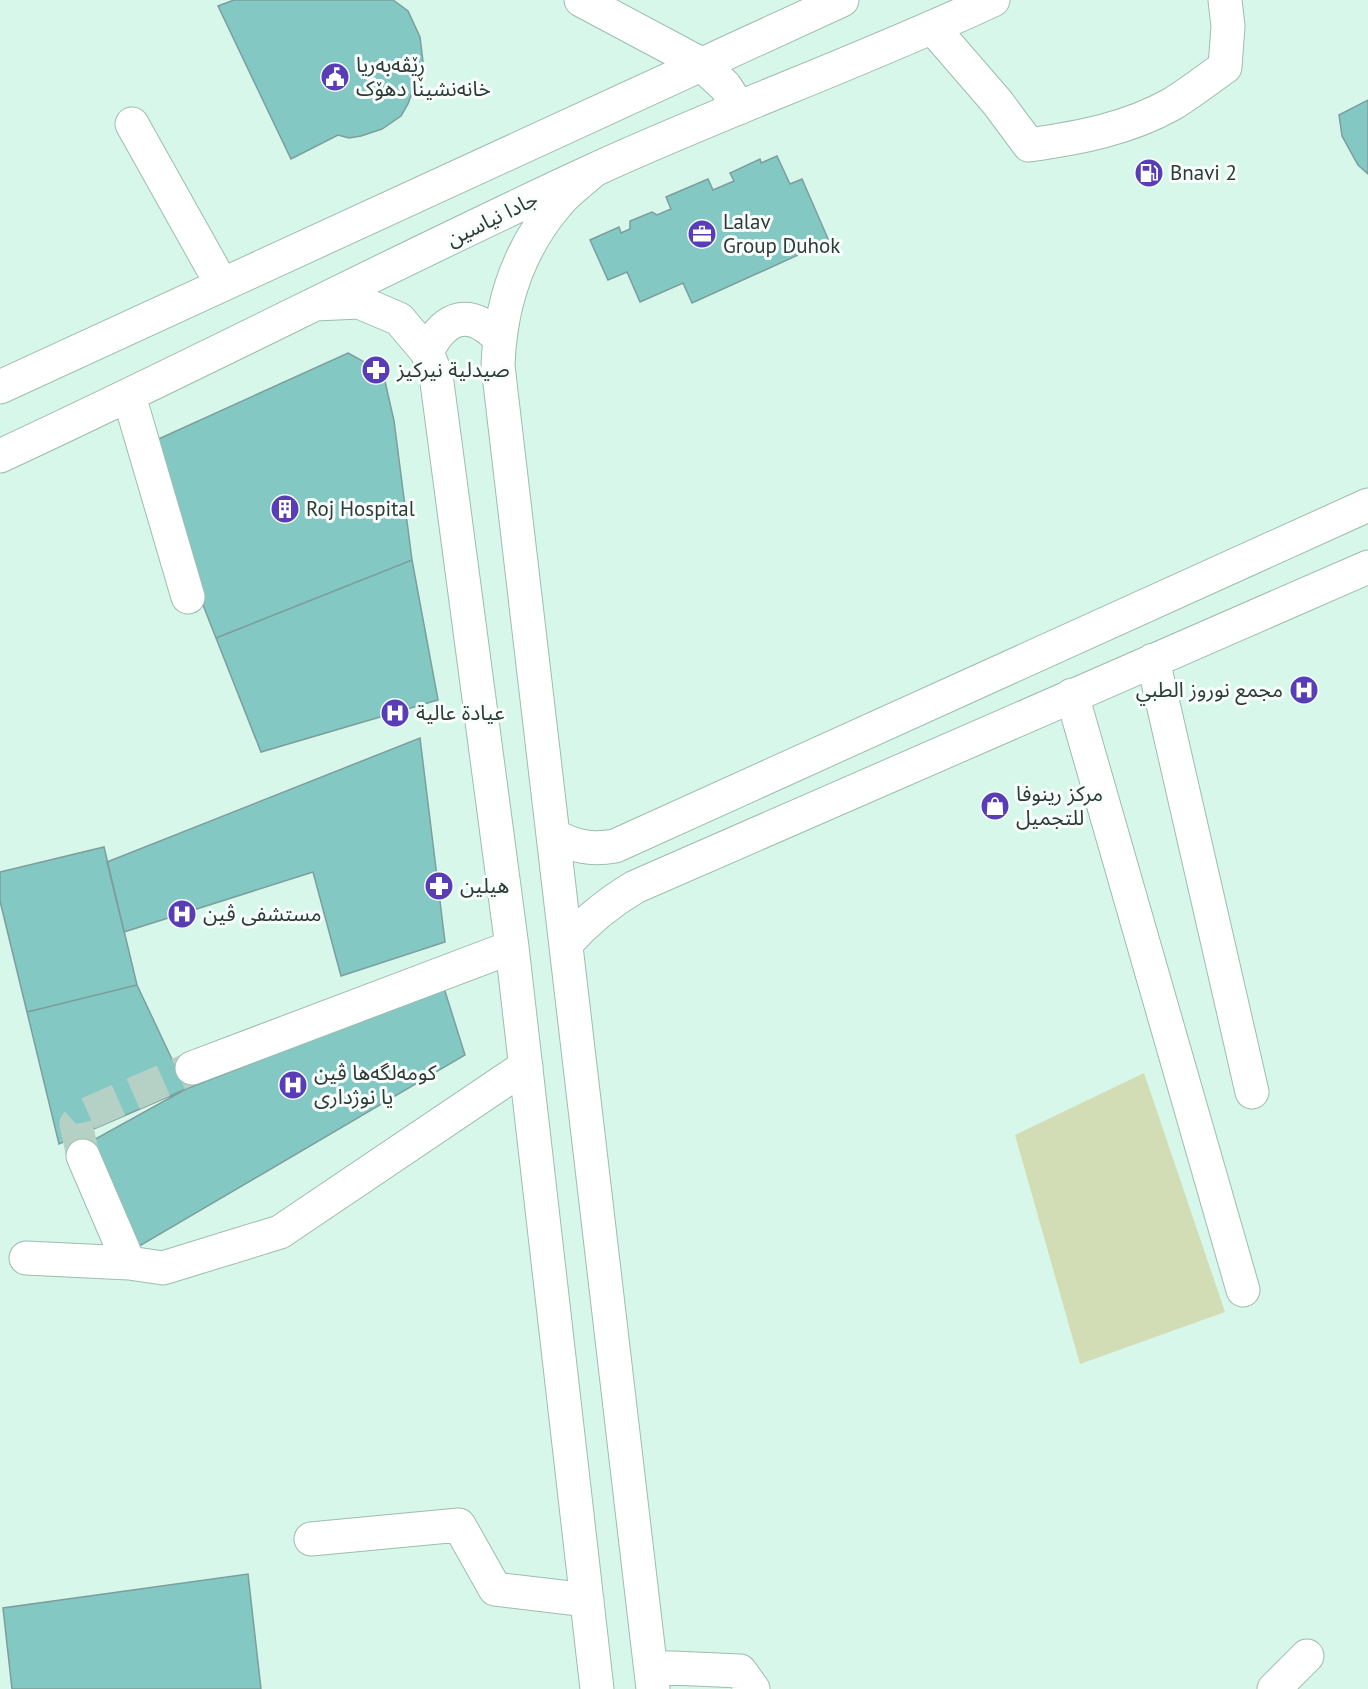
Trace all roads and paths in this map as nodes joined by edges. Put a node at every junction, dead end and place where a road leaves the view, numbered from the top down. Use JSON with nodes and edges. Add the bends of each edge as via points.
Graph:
{"nodes":[{"id":1,"x":581,"y":0,"type":"edge"},
{"id":2,"x":842,"y":0,"type":"edge"},
{"id":3,"x":993,"y":0,"type":"edge"},
{"id":4,"x":1225,"y":0,"type":"edge"},
{"id":5,"x":933,"y":28,"type":"junction"},
{"id":6,"x":700,"y":64,"type":"junction"},
{"id":7,"x":738,"y":108,"type":"junction"},
{"id":8,"x":132,"y":124,"type":"dead end"},
{"id":9,"x":594,"y":170,"type":"junction"},
{"id":10,"x":221,"y":284,"type":"junction"},
{"id":11,"x":315,"y":304,"type":"junction"},
{"id":12,"x":499,"y":338,"type":"junction"},
{"id":13,"x":427,"y":352,"type":"junction"},
{"id":14,"x":0,"y":387,"type":"edge"},
{"id":15,"x":129,"y":396,"type":"junction"},
{"id":16,"x":0,"y":456,"type":"edge"},
{"id":17,"x":1368,"y":505,"type":"edge"},
{"id":18,"x":1368,"y":567,"type":"edge"},
{"id":19,"x":188,"y":597,"type":"dead end"},
{"id":20,"x":1153,"y":660,"type":"junction"},
{"id":21,"x":1072,"y":695,"type":"junction"},
{"id":22,"x":553,"y":835,"type":"junction"},
{"id":23,"x":615,"y":846,"type":"junction"},
{"id":24,"x":635,"y":887,"type":"junction"},
{"id":25,"x":566,"y":944,"type":"junction"},
{"id":26,"x":512,"y":947,"type":"junction"},
{"id":27,"x":526,"y":1066,"type":"junction"},
{"id":28,"x":192,"y":1068,"type":"tunnel mouth"},
{"id":29,"x":1252,"y":1092,"type":"dead end"},
{"id":30,"x":585,"y":1123,"type":"junction"},
{"id":31,"x":533,"y":1127,"type":"junction"},
{"id":32,"x":83,"y":1156,"type":"tunnel mouth"},
{"id":33,"x":26,"y":1258,"type":"dead end"},
{"id":34,"x":129,"y":1263,"type":"junction"},
{"id":35,"x":1243,"y":1290,"type":"dead end"},
{"id":36,"x":311,"y":1539,"type":"dead end"},
{"id":37,"x":587,"y":1600,"type":"junction"},
{"id":38,"x":1308,"y":1656,"type":"dead end"},
{"id":39,"x":652,"y":1678,"type":"edge"},
{"id":40,"x":597,"y":1689,"type":"edge"},
{"id":41,"x":753,"y":1689,"type":"edge"},
{"id":42,"x":1274,"y":1689,"type":"edge"}],
"edges":[{"from":1,"to":6,"type":"street"},
{"from":2,"to":6,"type":"street"},
{"from":3,"to":5,"type":"street","name":"جادا نیاسین"},
{"from":4,"to":5,"type":"street","via":[[1225,67],[1171,104],[1132,122],[1085,137],[1029,145]]},
{"from":5,"to":7,"type":"street","name":"جادا نیاسین"},
{"from":6,"to":7,"type":"street","via":[[725,86]]},
{"from":6,"to":10,"type":"street"},
{"from":7,"to":9,"type":"street","name":"جادا نیاسین"},
{"from":8,"to":10,"type":"street"},
{"from":9,"to":11,"type":"street","name":"جادا نیاسین"},
{"from":9,"to":12,"type":"street","via":[[557,203],[528,243],[508,289]]},
{"from":10,"to":14,"type":"street"},
{"from":11,"to":13,"type":"street","via":[[359,302],[399,319]]},
{"from":11,"to":15,"type":"street","name":"جادا نیاسین"},
{"from":12,"to":13,"type":"street","via":[[485,324],[466,318],[448,323],[434,337]]},
{"from":12,"to":22,"type":"street","via":[[498,366]]},
{"from":13,"to":26,"type":"street","via":[[436,375]]},
{"from":15,"to":16,"type":"street","name":"جادا نیاسین"},
{"from":15,"to":19,"type":"street"},
{"from":17,"to":23,"type":"street"},
{"from":18,"to":20,"type":"street"},
{"from":20,"to":21,"type":"street"},
{"from":20,"to":29,"type":"street"},
{"from":21,"to":24,"type":"street"},
{"from":21,"to":35,"type":"street"},
{"from":22,"to":23,"type":"street","via":[[572,845],[594,849]]},
{"from":22,"to":25,"type":"street"},
{"from":23,"to":24,"type":"street","via":[[616,871]]},
{"from":24,"to":25,"type":"street","via":[[601,909]]},
{"from":25,"to":30,"type":"street"},
{"from":26,"to":27,"type":"street"},
{"from":26,"to":28,"type":"street"},
{"from":27,"to":31,"type":"street"},
{"from":27,"to":34,"type":"street","via":[[280,1232],[163,1268]]},
{"from":30,"to":31,"type":"street"},
{"from":30,"to":39,"type":"street"},
{"from":31,"to":37,"type":"street"},
{"from":32,"to":34,"type":"street"},
{"from":33,"to":34,"type":"street"},
{"from":36,"to":37,"type":"street","via":[[459,1525],[495,1589]]},
{"from":37,"to":40,"type":"street"},
{"from":38,"to":42,"type":"street"},
{"from":39,"to":41,"type":"street","via":[[740,1671]]}]}
